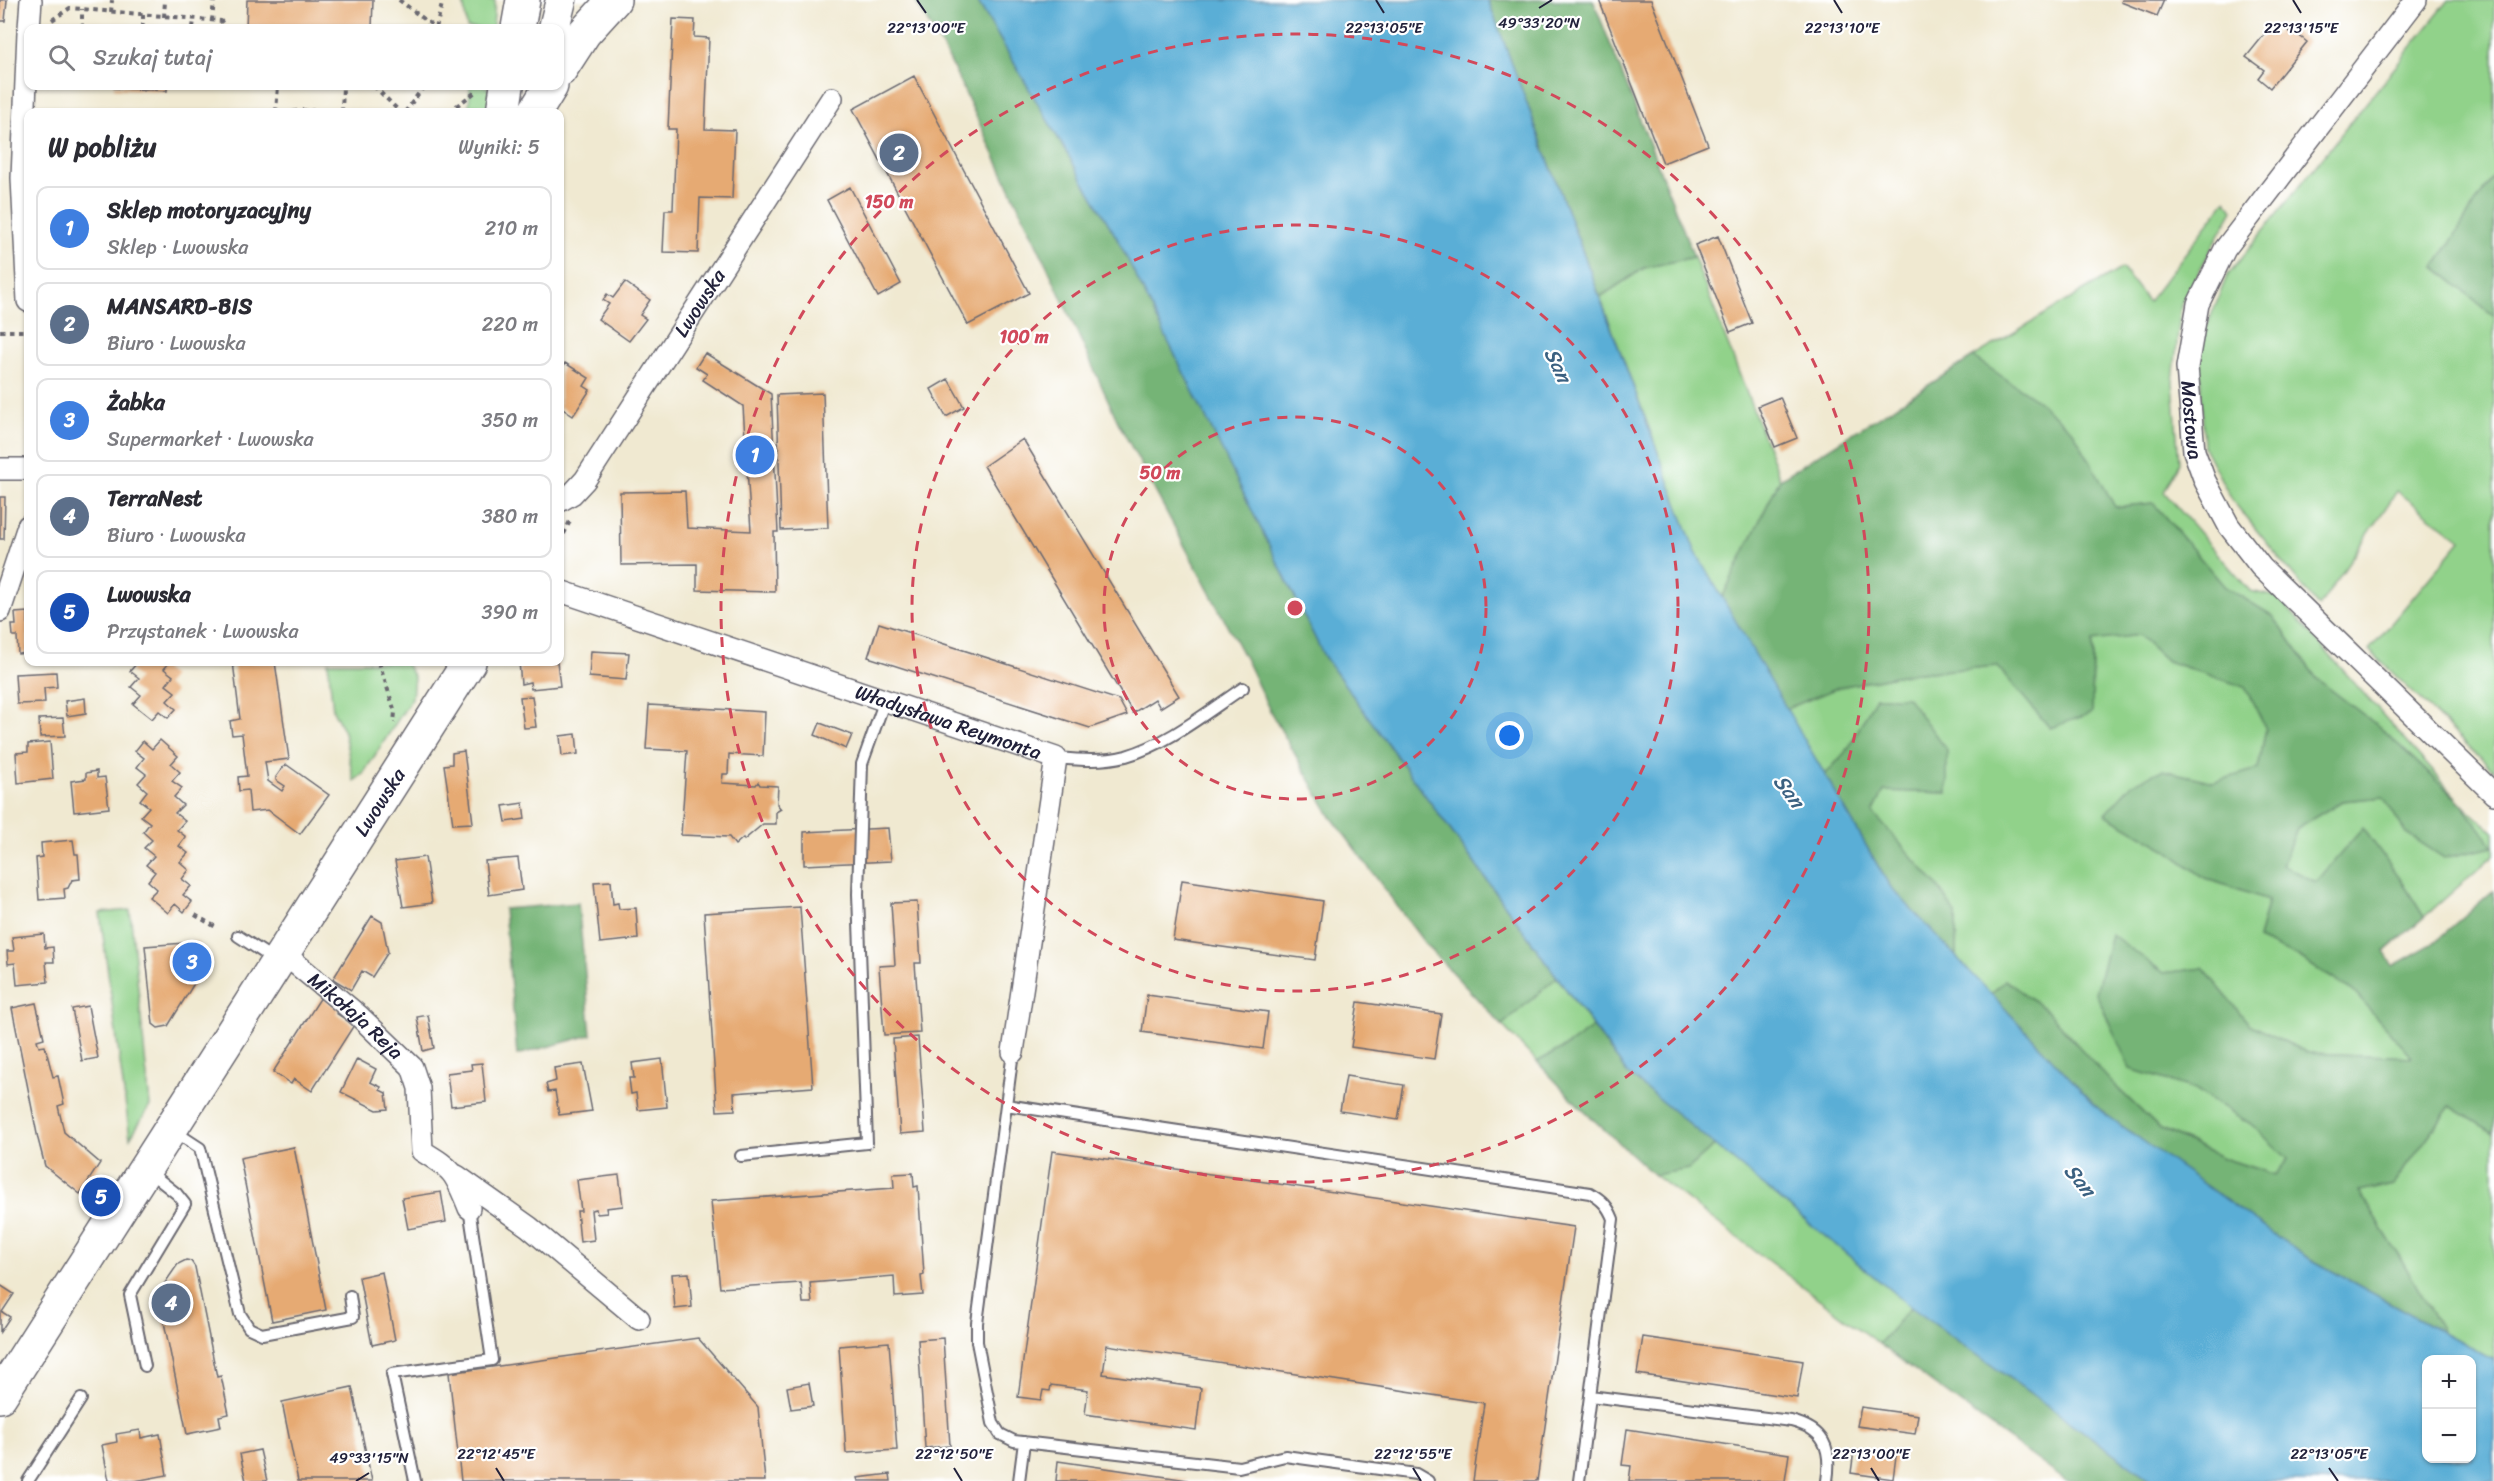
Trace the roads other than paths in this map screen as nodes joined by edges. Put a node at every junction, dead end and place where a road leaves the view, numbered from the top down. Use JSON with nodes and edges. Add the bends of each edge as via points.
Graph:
{"nodes":[{"id":1,"x":31,"y":0,"type":"edge"},
{"id":2,"x":523,"y":0,"type":"edge"},
{"id":3,"x":561,"y":0,"type":"edge"},
{"id":4,"x":614,"y":0,"type":"edge"},
{"id":5,"x":2416,"y":0,"type":"edge"},
{"id":6,"x":34,"y":24,"type":"edge"},
{"id":7,"x":519,"y":24,"type":"edge"},
{"id":8,"x":555,"y":24,"type":"edge"},
{"id":9,"x":564,"y":64,"type":"edge"},
{"id":10,"x":29,"y":90,"type":"edge"},
{"id":11,"x":506,"y":90,"type":"edge"},
{"id":12,"x":538,"y":90,"type":"edge"},
{"id":13,"x":547,"y":90,"type":"edge"},
{"id":14,"x":832,"y":98,"type":"dead end"},
{"id":15,"x":28,"y":108,"type":"edge"},
{"id":16,"x":504,"y":108,"type":"edge"},
{"id":17,"x":534,"y":108,"type":"edge"},
{"id":18,"x":536,"y":108,"type":"edge"},
{"id":19,"x":24,"y":153,"type":"edge"},
{"id":20,"x":24,"y":219,"type":"edge"},
{"id":21,"x":0,"y":469,"type":"edge"},
{"id":22,"x":24,"y":470,"type":"edge"},
{"id":23,"x":566,"y":509,"type":"edge"},
{"id":24,"x":24,"y":538,"type":"edge"},
{"id":25,"x":564,"y":592,"type":"edge"},
{"id":26,"x":0,"y":611,"type":"edge"},
{"id":27,"x":463,"y":666,"type":"edge"},
{"id":28,"x":1243,"y":688,"type":"dead end"},
{"id":29,"x":885,"y":700,"type":"junction"},
{"id":30,"x":1056,"y":758,"type":"junction"},
{"id":31,"x":2494,"y":794,"type":"edge"},
{"id":32,"x":238,"y":936,"type":"dead end"},
{"id":33,"x":280,"y":957,"type":"junction"},
{"id":34,"x":1013,"y":1052,"type":"joint"},
{"id":35,"x":1006,"y":1105,"type":"junction"},
{"id":36,"x":171,"y":1130,"type":"junction"},
{"id":37,"x":741,"y":1156,"type":"dead end"},
{"id":38,"x":146,"y":1169,"type":"junction"},
{"id":39,"x":456,"y":1176,"type":"junction"},
{"id":40,"x":469,"y":1208,"type":"joint"},
{"id":41,"x":351,"y":1296,"type":"dead end"},
{"id":42,"x":639,"y":1319,"type":"dead end"},
{"id":43,"x":145,"y":1366,"type":"dead end"},
{"id":44,"x":0,"y":1396,"type":"edge"},
{"id":45,"x":1590,"y":1396,"type":"junction"},
{"id":46,"x":81,"y":1399,"type":"dead end"},
{"id":47,"x":1024,"y":1442,"type":"junction"},
{"id":48,"x":28,"y":1481,"type":"edge"},
{"id":49,"x":415,"y":1481,"type":"edge"},
{"id":50,"x":1019,"y":1481,"type":"edge"},
{"id":51,"x":1428,"y":1481,"type":"edge"},
{"id":52,"x":1580,"y":1481,"type":"edge"},
{"id":53,"x":1827,"y":1481,"type":"edge"}],
"edges":[{"from":1,"to":6,"type":"street"},
{"from":2,"to":7,"type":"main road"},
{"from":3,"to":8,"type":"main road"},
{"from":4,"to":9,"type":"main road","via":[[584,33]]},
{"from":5,"to":31,"type":"street","name":"Mostowa","via":[[2225,249],[2198,304],[2187,367],[2190,421],[2194,451],[2205,481],[2229,526],[2261,567]]},
{"from":10,"to":15,"type":"street"},
{"from":11,"to":16,"type":"main road"},
{"from":12,"to":17,"type":"main road"},
{"from":13,"to":18,"type":"main road"},
{"from":14,"to":23,"type":"street","name":"Lwowska"},
{"from":19,"to":20,"type":"street"},
{"from":21,"to":22,"type":"street"},
{"from":24,"to":26,"type":"street"},
{"from":25,"to":29,"type":"street","name":"Władysława Reymonta"},
{"from":27,"to":33,"type":"main road","name":"Lwowska"},
{"from":28,"to":30,"type":"lane","via":[[1159,742],[1126,756],[1090,761]]},
{"from":29,"to":30,"type":"street","name":"Władysława Reymonta"},
{"from":29,"to":37,"type":"lane","via":[[862,764],[858,894],[867,1143]]},
{"from":30,"to":34,"type":"street","name":"Władysława Reymonta"},
{"from":32,"to":33,"type":"lane"},
{"from":33,"to":36,"type":"main road","name":"Lwowska"},
{"from":33,"to":39,"type":"street","name":"Mikołaja Reja","via":[[359,1016],[412,1067],[419,1088],[422,1151]]},
{"from":34,"to":35,"type":"lane"},
{"from":35,"to":45,"type":"lane","via":[[1590,1193],[1609,1207],[1613,1219]]},
{"from":35,"to":47,"type":"lane","via":[[977,1342],[993,1423],[1000,1434]]},
{"from":36,"to":38,"type":"main road","name":"Lwowska"},
{"from":36,"to":41,"type":"lane","via":[[200,1148],[240,1314],[249,1328],[262,1334],[353,1317]]},
{"from":38,"to":43,"type":"lane","via":[[185,1204],[130,1295]]},
{"from":38,"to":44,"type":"main road","name":"Lwowska"},
{"from":39,"to":40,"type":"street","name":"Mikołaja Reja"},
{"from":39,"to":42,"type":"street","name":"Mikołaja Reja","via":[[528,1227]]},
{"from":40,"to":49,"type":"lane","via":[[492,1360],[392,1374]]},
{"from":45,"to":52,"type":"lane"},
{"from":45,"to":53,"type":"lane","via":[[1809,1425],[1828,1452]]},
{"from":46,"to":48,"type":"lane"},
{"from":47,"to":50,"type":"lane"},
{"from":47,"to":51,"type":"lane","via":[[1239,1467],[1285,1456],[1416,1474]]}]}
